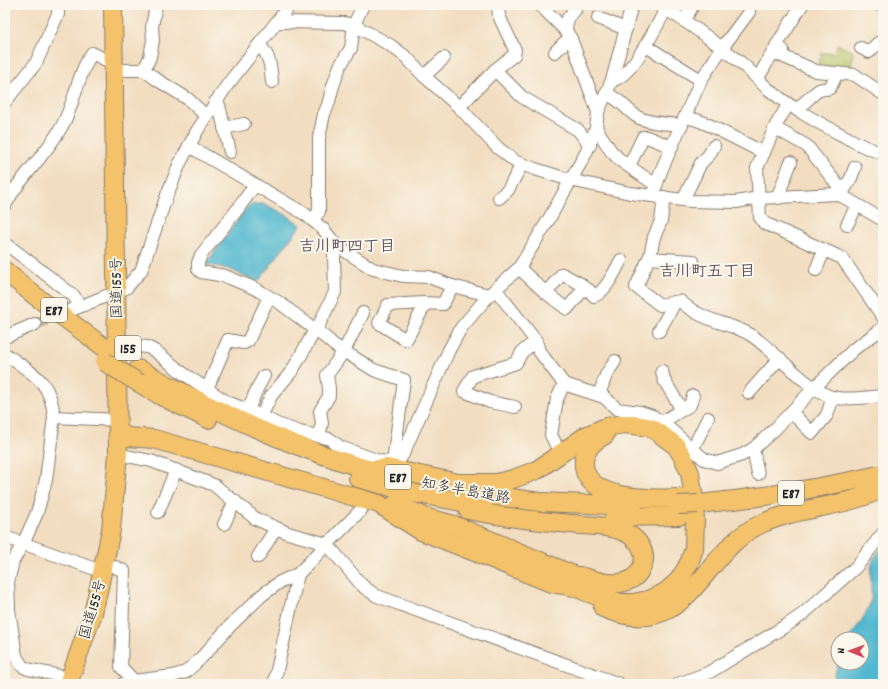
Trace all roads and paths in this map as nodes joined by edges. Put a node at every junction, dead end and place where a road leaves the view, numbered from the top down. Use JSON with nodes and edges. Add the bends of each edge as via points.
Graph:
{"nodes":[{"id":1,"x":58,"y":5,"type":"edge"},
{"id":2,"x":114,"y":5,"type":"edge"},
{"id":3,"x":125,"y":5,"type":"edge"},
{"id":4,"x":156,"y":5,"type":"edge"},
{"id":5,"x":290,"y":5,"type":"edge"},
{"id":6,"x":363,"y":5,"type":"edge"},
{"id":7,"x":498,"y":5,"type":"edge"},
{"id":8,"x":540,"y":5,"type":"edge"},
{"id":9,"x":571,"y":5,"type":"edge"},
{"id":10,"x":632,"y":5,"type":"edge"},
{"id":11,"x":693,"y":5,"type":"edge"},
{"id":12,"x":748,"y":5,"type":"edge"},
{"id":13,"x":802,"y":5,"type":"edge"},
{"id":14,"x":880,"y":5,"type":"edge"},
{"id":15,"x":663,"y":7,"type":"edge"},
{"id":16,"x":883,"y":7,"type":"edge"},
{"id":17,"x":598,"y":18,"type":"dead end"},
{"id":18,"x":279,"y":20,"type":"junction"},
{"id":19,"x":684,"y":21,"type":"junction"},
{"id":20,"x":354,"y":25,"type":"junction"},
{"id":21,"x":626,"y":29,"type":"junction"},
{"id":22,"x":568,"y":34,"type":"junction"},
{"id":23,"x":259,"y":45,"type":"junction"},
{"id":24,"x":883,"y":45,"type":"edge"},
{"id":25,"x":646,"y":46,"type":"junction"},
{"id":26,"x":722,"y":48,"type":"junction"},
{"id":27,"x":862,"y":48,"type":"dead end"},
{"id":28,"x":783,"y":50,"type":"dead end"},
{"id":29,"x":555,"y":52,"type":"dead end"},
{"id":30,"x":444,"y":58,"type":"dead end"},
{"id":31,"x":119,"y":65,"type":"junction"},
{"id":32,"x":144,"y":70,"type":"junction"},
{"id":33,"x":495,"y":70,"type":"junction"},
{"id":34,"x":837,"y":73,"type":"junction"},
{"id":35,"x":424,"y":76,"type":"junction"},
{"id":36,"x":758,"y":78,"type":"junction"},
{"id":37,"x":612,"y":80,"type":"junction"},
{"id":38,"x":702,"y":80,"type":"junction"},
{"id":39,"x":272,"y":82,"type":"dead end"},
{"id":40,"x":883,"y":94,"type":"edge"},
{"id":41,"x":605,"y":96,"type":"junction"},
{"id":42,"x":5,"y":102,"type":"edge"},
{"id":43,"x":215,"y":102,"type":"junction"},
{"id":44,"x":459,"y":107,"type":"junction"},
{"id":45,"x":793,"y":107,"type":"junction"},
{"id":46,"x":598,"y":112,"type":"junction"},
{"id":47,"x":619,"y":113,"type":"dead end"},
{"id":48,"x":206,"y":116,"type":"junction"},
{"id":49,"x":683,"y":121,"type":"junction"},
{"id":50,"x":244,"y":124,"type":"dead end"},
{"id":51,"x":224,"y":128,"type":"junction"},
{"id":52,"x":596,"y":128,"type":"junction"},
{"id":53,"x":775,"y":128,"type":"junction"},
{"id":54,"x":590,"y":145,"type":"junction"},
{"id":55,"x":189,"y":146,"type":"junction"},
{"id":56,"x":714,"y":146,"type":"dead end"},
{"id":57,"x":672,"y":147,"type":"junction"},
{"id":58,"x":230,"y":152,"type":"dead end"},
{"id":59,"x":764,"y":153,"type":"junction"},
{"id":60,"x":883,"y":153,"type":"edge"},
{"id":61,"x":791,"y":162,"type":"dead end"},
{"id":62,"x":522,"y":164,"type":"junction"},
{"id":63,"x":629,"y":166,"type":"junction"},
{"id":64,"x":854,"y":167,"type":"dead end"},
{"id":65,"x":570,"y":180,"type":"junction"},
{"id":66,"x":255,"y":185,"type":"junction"},
{"id":67,"x":658,"y":192,"type":"junction"},
{"id":68,"x":842,"y":194,"type":"junction"},
{"id":69,"x":499,"y":198,"type":"dead end"},
{"id":70,"x":759,"y":198,"type":"junction"},
{"id":71,"x":780,"y":198,"type":"junction"},
{"id":72,"x":684,"y":200,"type":"junction"},
{"id":73,"x":5,"y":205,"type":"edge"},
{"id":74,"x":857,"y":205,"type":"junction"},
{"id":75,"x":312,"y":220,"type":"junction"},
{"id":76,"x":883,"y":220,"type":"edge"},
{"id":77,"x":848,"y":226,"type":"dead end"},
{"id":78,"x":5,"y":244,"type":"edge"},
{"id":79,"x":337,"y":246,"type":"junction"},
{"id":80,"x":822,"y":249,"type":"junction"},
{"id":81,"x":668,"y":255,"type":"dead end"},
{"id":82,"x":650,"y":256,"type":"junction"},
{"id":83,"x":621,"y":260,"type":"dead end"},
{"id":84,"x":692,"y":260,"type":"dead end"},
{"id":85,"x":815,"y":265,"type":"dead end"},
{"id":86,"x":519,"y":268,"type":"junction"},
{"id":87,"x":5,"y":271,"type":"edge"},
{"id":88,"x":5,"y":286,"type":"edge"},
{"id":89,"x":452,"y":286,"type":"junction"},
{"id":90,"x":582,"y":287,"type":"junction"},
{"id":91,"x":121,"y":291,"type":"junction"},
{"id":92,"x":492,"y":292,"type":"junction"},
{"id":93,"x":546,"y":293,"type":"junction"},
{"id":94,"x":269,"y":296,"type":"junction"},
{"id":95,"x":674,"y":302,"type":"junction"},
{"id":96,"x":426,"y":303,"type":"dead end"},
{"id":97,"x":363,"y":313,"type":"dead end"},
{"id":98,"x":883,"y":317,"type":"edge"},
{"id":99,"x":35,"y":324,"type":"tunnel mouth"},
{"id":100,"x":883,"y":328,"type":"edge"},
{"id":101,"x":316,"y":330,"type":"junction"},
{"id":102,"x":659,"y":332,"type":"dead end"},
{"id":103,"x":5,"y":336,"type":"edge"},
{"id":104,"x":536,"y":341,"type":"junction"},
{"id":105,"x":128,"y":345,"type":"junction"},
{"id":106,"x":344,"y":351,"type":"junction"},
{"id":107,"x":5,"y":354,"type":"edge"},
{"id":108,"x":105,"y":355,"type":"junction"},
{"id":109,"x":780,"y":358,"type":"junction"},
{"id":110,"x":615,"y":361,"type":"dead end"},
{"id":111,"x":662,"y":371,"type":"dead end"},
{"id":112,"x":139,"y":376,"type":"junction"},
{"id":113,"x":264,"y":376,"type":"dead end"},
{"id":114,"x":564,"y":384,"type":"junction"},
{"id":115,"x":814,"y":388,"type":"junction"},
{"id":116,"x":207,"y":389,"type":"junction"},
{"id":117,"x":749,"y":393,"type":"dead end"},
{"id":118,"x":599,"y":395,"type":"junction"},
{"id":119,"x":693,"y":396,"type":"dead end"},
{"id":120,"x":883,"y":396,"type":"edge"},
{"id":121,"x":833,"y":398,"type":"junction"},
{"id":122,"x":515,"y":407,"type":"dead end"},
{"id":123,"x":248,"y":410,"type":"junction"},
{"id":124,"x":682,"y":410,"type":"junction"},
{"id":125,"x":791,"y":412,"type":"junction"},
{"id":126,"x":54,"y":417,"type":"junction"},
{"id":127,"x":261,"y":417,"type":"junction"},
{"id":128,"x":708,"y":418,"type":"dead end"},
{"id":129,"x":662,"y":422,"type":"junction"},
{"id":130,"x":123,"y":429,"type":"junction"},
{"id":131,"x":319,"y":436,"type":"junction"},
{"id":132,"x":554,"y":443,"type":"dead end"},
{"id":133,"x":692,"y":450,"type":"junction"},
{"id":134,"x":753,"y":450,"type":"junction"},
{"id":135,"x":127,"y":456,"type":"junction"},
{"id":136,"x":393,"y":462,"type":"junction"},
{"id":137,"x":176,"y":470,"type":"junction"},
{"id":138,"x":370,"y":470,"type":"junction"},
{"id":139,"x":758,"y":474,"type":"dead end"},
{"id":140,"x":883,"y":474,"type":"edge"},
{"id":141,"x":883,"y":486,"type":"edge"},
{"id":142,"x":395,"y":489,"type":"junction"},
{"id":143,"x":234,"y":501,"type":"junction"},
{"id":144,"x":698,"y":505,"type":"junction"},
{"id":145,"x":679,"y":506,"type":"junction"},
{"id":146,"x":361,"y":510,"type":"dead end"},
{"id":147,"x":158,"y":512,"type":"dead end"},
{"id":148,"x":224,"y":524,"type":"dead end"},
{"id":149,"x":276,"y":528,"type":"junction"},
{"id":150,"x":883,"y":533,"type":"edge"},
{"id":151,"x":5,"y":537,"type":"edge"},
{"id":152,"x":23,"y":544,"type":"junction"},
{"id":153,"x":327,"y":544,"type":"junction"},
{"id":154,"x":258,"y":557,"type":"dead end"},
{"id":155,"x":109,"y":568,"type":"junction"},
{"id":156,"x":298,"y":574,"type":"junction"},
{"id":157,"x":571,"y":574,"type":"junction"},
{"id":158,"x":551,"y":583,"type":"junction"},
{"id":159,"x":73,"y":682,"type":"edge"},
{"id":160,"x":131,"y":683,"type":"edge"},
{"id":161,"x":274,"y":684,"type":"edge"},
{"id":162,"x":619,"y":684,"type":"edge"},
{"id":163,"x":678,"y":684,"type":"edge"}],
"edges":[{"from":1,"to":42,"type":"street","via":[[58,14],[36,63]]},
{"from":2,"to":31,"type":"highway","name":"国道155号","number":"155"},
{"from":3,"to":31,"type":"highway","name":"国道155号","number":"155"},
{"from":4,"to":32,"type":"street","via":[[150,57]]},
{"from":5,"to":18,"type":"street"},
{"from":6,"to":20,"type":"street"},
{"from":7,"to":33,"type":"street","via":[[499,16],[515,50],[514,55]]},
{"from":8,"to":22,"type":"street"},
{"from":9,"to":22,"type":"street","via":[[575,10],[568,18]]},
{"from":10,"to":21,"type":"street"},
{"from":11,"to":19,"type":"street"},
{"from":12,"to":26,"type":"street","via":[[750,12]]},
{"from":13,"to":28,"type":"street","via":[[776,46]]},
{"from":14,"to":16,"type":"street"},
{"from":15,"to":19,"type":"street"},
{"from":15,"to":25,"type":"street"},
{"from":17,"to":21,"type":"street"},
{"from":18,"to":20,"type":"street"},
{"from":18,"to":23,"type":"street"},
{"from":19,"to":26,"type":"street"},
{"from":20,"to":35,"type":"street","via":[[390,45]]},
{"from":20,"to":75,"type":"street","via":[[351,48],[340,66],[324,114],[319,138],[319,212]]},
{"from":21,"to":37,"type":"street"},
{"from":22,"to":29,"type":"street","via":[[565,42]]},
{"from":22,"to":46,"type":"street"},
{"from":23,"to":39,"type":"street","via":[[268,59]]},
{"from":23,"to":43,"type":"street"},
{"from":24,"to":27,"type":"street","via":[[878,43],[869,52]]},
{"from":25,"to":37,"type":"street","via":[[634,64],[623,75]]},
{"from":25,"to":38,"type":"street"},
{"from":26,"to":36,"type":"street"},
{"from":26,"to":38,"type":"street"},
{"from":30,"to":35,"type":"street"},
{"from":31,"to":32,"type":"street"},
{"from":31,"to":73,"type":"street","via":[[92,53],[54,141],[17,186]]},
{"from":31,"to":91,"type":"highway","name":"国道155号","number":"155","via":[[127,210]]},
{"from":32,"to":48,"type":"street","via":[[188,99]]},
{"from":33,"to":44,"type":"street"},
{"from":33,"to":54,"type":"street","via":[[528,102],[578,130]]},
{"from":34,"to":36,"type":"street","via":[[813,70],[773,52]]},
{"from":34,"to":40,"type":"street","via":[[855,75]]},
{"from":34,"to":45,"type":"street","via":[[830,88],[818,90],[802,104]]},
{"from":35,"to":44,"type":"street"},
{"from":36,"to":45,"type":"street"},
{"from":37,"to":41,"type":"street"},
{"from":38,"to":49,"type":"street"},
{"from":41,"to":46,"type":"street"},
{"from":41,"to":47,"type":"street","via":[[618,106]]},
{"from":41,"to":49,"type":"street","via":[[616,98],[638,117],[670,124]]},
{"from":43,"to":48,"type":"street"},
{"from":43,"to":51,"type":"street","via":[[219,105]]},
{"from":44,"to":62,"type":"street","via":[[498,148]]},
{"from":45,"to":53,"type":"street"},
{"from":45,"to":60,"type":"street","via":[[854,142]]},
{"from":46,"to":52,"type":"street"},
{"from":48,"to":55,"type":"street"},
{"from":49,"to":57,"type":"street"},
{"from":49,"to":59,"type":"street","via":[[697,120]]},
{"from":50,"to":51,"type":"street"},
{"from":51,"to":58,"type":"street"},
{"from":52,"to":54,"type":"street"},
{"from":52,"to":63,"type":"street","via":[[611,151]]},
{"from":53,"to":59,"type":"street"},
{"from":53,"to":68,"type":"street","via":[[807,146]]},
{"from":54,"to":65,"type":"street"},
{"from":55,"to":66,"type":"street"},
{"from":55,"to":91,"type":"street","via":[[166,195],[141,271]]},
{"from":56,"to":72,"type":"street","via":[[701,163]]},
{"from":57,"to":63,"type":"street","via":[[643,137]]},
{"from":57,"to":67,"type":"street"},
{"from":59,"to":70,"type":"street","via":[[757,168]]},
{"from":61,"to":71,"type":"street","via":[[779,193]]},
{"from":62,"to":65,"type":"street"},
{"from":62,"to":69,"type":"street","via":[[508,190]]},
{"from":63,"to":67,"type":"street"},
{"from":64,"to":68,"type":"street"},
{"from":65,"to":67,"type":"street","via":[[630,193]]},
{"from":65,"to":86,"type":"street"},
{"from":66,"to":75,"type":"street","via":[[285,201]]},
{"from":66,"to":94,"type":"street","via":[[201,255],[198,269],[201,272],[225,276]]},
{"from":67,"to":72,"type":"street"},
{"from":67,"to":82,"type":"street","via":[[660,221]]},
{"from":68,"to":71,"type":"street"},
{"from":68,"to":74,"type":"street"},
{"from":70,"to":71,"type":"street"},
{"from":70,"to":72,"type":"street","via":[[736,202]]},
{"from":70,"to":80,"type":"street","via":[[760,217],[764,223]]},
{"from":74,"to":76,"type":"street"},
{"from":74,"to":77,"type":"street"},
{"from":75,"to":79,"type":"street"},
{"from":78,"to":91,"type":"street","via":[[74,296],[74,308]]},
{"from":79,"to":89,"type":"street","via":[[373,269],[403,276],[429,277]]},
{"from":79,"to":101,"type":"street","via":[[334,256],[335,292]]},
{"from":80,"to":85,"type":"street"},
{"from":80,"to":98,"type":"street","via":[[842,258]]},
{"from":81,"to":82,"type":"street"},
{"from":82,"to":84,"type":"street"},
{"from":82,"to":95,"type":"street","via":[[636,287],[660,305]]},
{"from":83,"to":90,"type":"street","via":[[608,283],[597,295],[594,296]]},
{"from":86,"to":92,"type":"street"},
{"from":86,"to":93,"type":"street"},
{"from":87,"to":108,"type":"highway","name":"知多半島道路","number":"E87"},
{"from":88,"to":108,"type":"highway","name":"知多半島道路","number":"E87","via":[[71,338]]},
{"from":89,"to":92,"type":"street"},
{"from":89,"to":96,"type":"street","via":[[443,304]]},
{"from":90,"to":93,"type":"street","via":[[562,274]]},
{"from":90,"to":93,"type":"street","via":[[583,290],[567,309]]},
{"from":91,"to":105,"type":"highway","name":"国道155号","number":"155"},
{"from":91,"to":130,"type":"highway","name":"国道155号","number":"155"},
{"from":92,"to":104,"type":"street"},
{"from":92,"to":136,"type":"street","via":[[461,328],[403,454],[398,462]]},
{"from":94,"to":101,"type":"street"},
{"from":94,"to":116,"type":"street","via":[[248,341],[244,343],[228,340]]},
{"from":95,"to":102,"type":"street"},
{"from":95,"to":109,"type":"street","via":[[680,301],[698,314],[750,334]]},
{"from":97,"to":106,"type":"street"},
{"from":99,"to":103,"type":"street"},
{"from":100,"to":115,"type":"street","via":[[854,349]]},
{"from":101,"to":106,"type":"street"},
{"from":101,"to":127,"type":"street","via":[[292,371],[271,396]]},
{"from":104,"to":114,"type":"street","via":[[539,350]]},
{"from":104,"to":122,"type":"street","via":[[522,352],[516,363],[473,376],[464,391],[490,402]]},
{"from":105,"to":116,"type":"street","via":[[147,347],[156,351]]},
{"from":105,"to":130,"type":"highway","name":"国道155号","number":"155"},
{"from":106,"to":131,"type":"street","via":[[327,375],[329,396],[320,411],[322,423]]},
{"from":106,"to":136,"type":"street","via":[[374,370],[404,380]]},
{"from":107,"to":126,"type":"street","via":[[43,382],[54,407]]},
{"from":108,"to":112,"type":"highway","name":"知多半島道路","number":"E87"},
{"from":109,"to":115,"type":"street"},
{"from":109,"to":117,"type":"street"},
{"from":110,"to":118,"type":"street","via":[[606,375]]},
{"from":111,"to":124,"type":"street","via":[[664,380]]},
{"from":112,"to":138,"type":"highway","name":"知多半島道路","number":"E87","via":[[334,459]]},
{"from":112,"to":142,"type":"highway","name":"知多半島道路","number":"E87","via":[[190,411],[231,430],[330,469]]},
{"from":113,"to":123,"type":"street"},
{"from":114,"to":118,"type":"street"},
{"from":114,"to":132,"type":"street","via":[[557,399],[551,435]]},
{"from":115,"to":121,"type":"street"},
{"from":115,"to":125,"type":"street"},
{"from":116,"to":123,"type":"street","via":[[227,402]]},
{"from":118,"to":129,"type":"street","via":[[617,409],[640,412]]},
{"from":119,"to":124,"type":"street","via":[[690,405]]},
{"from":120,"to":121,"type":"street"},
{"from":121,"to":125,"type":"street","via":[[827,415],[812,433]]},
{"from":123,"to":127,"type":"street"},
{"from":124,"to":129,"type":"street"},
{"from":125,"to":134,"type":"street"},
{"from":126,"to":130,"type":"street"},
{"from":126,"to":152,"type":"street","via":[[46,480],[38,513]]},
{"from":127,"to":131,"type":"street","via":[[300,432]]},
{"from":128,"to":133,"type":"street"},
{"from":129,"to":133,"type":"street"},
{"from":130,"to":135,"type":"highway","name":"国道155号","number":"155"},
{"from":130,"to":155,"type":"highway","name":"国道155号","number":"155","via":[[118,454]]},
{"from":130,"to":157,"type":"highway","via":[[150,431],[290,470],[378,498],[428,518],[454,525]]},
{"from":130,"to":158,"type":"highway","via":[[379,504],[421,531]]},
{"from":131,"to":136,"type":"street","via":[[330,439],[340,447],[380,461]]},
{"from":133,"to":134,"type":"street","via":[[704,459],[717,462]]},
{"from":134,"to":139,"type":"street"},
{"from":135,"to":137,"type":"street"},
{"from":135,"to":155,"type":"highway","name":"国道155号","number":"155","via":[[124,506]]},
{"from":137,"to":143,"type":"street","via":[[214,485]]},
{"from":137,"to":147,"type":"street"},
{"from":138,"to":145,"type":"highway","name":"知多半島道路","number":"E87","via":[[455,490],[540,502]]},
{"from":138,"to":158,"type":"highway","via":[[387,468],[458,483],[497,483],[513,480],[537,470],[587,436],[606,427],[624,424],[651,428],[676,446],[690,473],[695,519],[694,549],[678,581],[656,597],[633,603],[622,603],[574,587]]},
{"from":140,"to":144,"type":"highway","name":"知多半島道路","number":"E87","via":[[780,495]]},
{"from":141,"to":144,"type":"highway","name":"知多半島道路","number":"E87","via":[[808,502],[741,512]]},
{"from":141,"to":158,"type":"highway","via":[[868,496],[775,517],[751,529],[723,553],[685,598],[673,607],[650,616],[613,612],[563,592]]},
{"from":142,"to":145,"type":"highway","name":"知多半島道路","number":"E87","via":[[467,503],[560,515],[610,517]]},
{"from":142,"to":157,"type":"highway","via":[[424,502],[520,520],[615,529],[632,536],[643,550],[644,563],[641,570],[630,580],[618,583],[603,582]]},
{"from":143,"to":148,"type":"street"},
{"from":143,"to":149,"type":"street","via":[[256,519]]},
{"from":144,"to":145,"type":"highway","name":"知多半島道路","number":"E87"},
{"from":145,"to":157,"type":"highway","via":[[656,498],[620,495],[598,487],[588,477],[584,468],[586,453],[590,445],[597,440],[608,434],[623,431],[645,434],[657,440],[675,457],[684,478],[686,492],[686,545],[681,563],[672,575],[660,586],[644,594],[610,593]]},
{"from":146,"to":153,"type":"street"},
{"from":149,"to":153,"type":"street"},
{"from":149,"to":154,"type":"street"},
{"from":150,"to":163,"type":"street","via":[[856,567],[803,614],[708,672]]},
{"from":151,"to":152,"type":"street"},
{"from":152,"to":155,"type":"street","via":[[95,569]]},
{"from":152,"to":159,"type":"street","via":[[13,561],[8,582],[9,610],[16,656],[22,666],[28,669]]},
{"from":153,"to":156,"type":"street"},
{"from":153,"to":162,"type":"street","via":[[360,583],[377,596]]},
{"from":155,"to":159,"type":"highway","name":"国道155号","number":"155","via":[[92,613]]},
{"from":155,"to":160,"type":"street","via":[[124,571],[121,667]]},
{"from":156,"to":160,"type":"street","via":[[280,582],[262,595],[186,672]]},
{"from":156,"to":161,"type":"street"}]}
